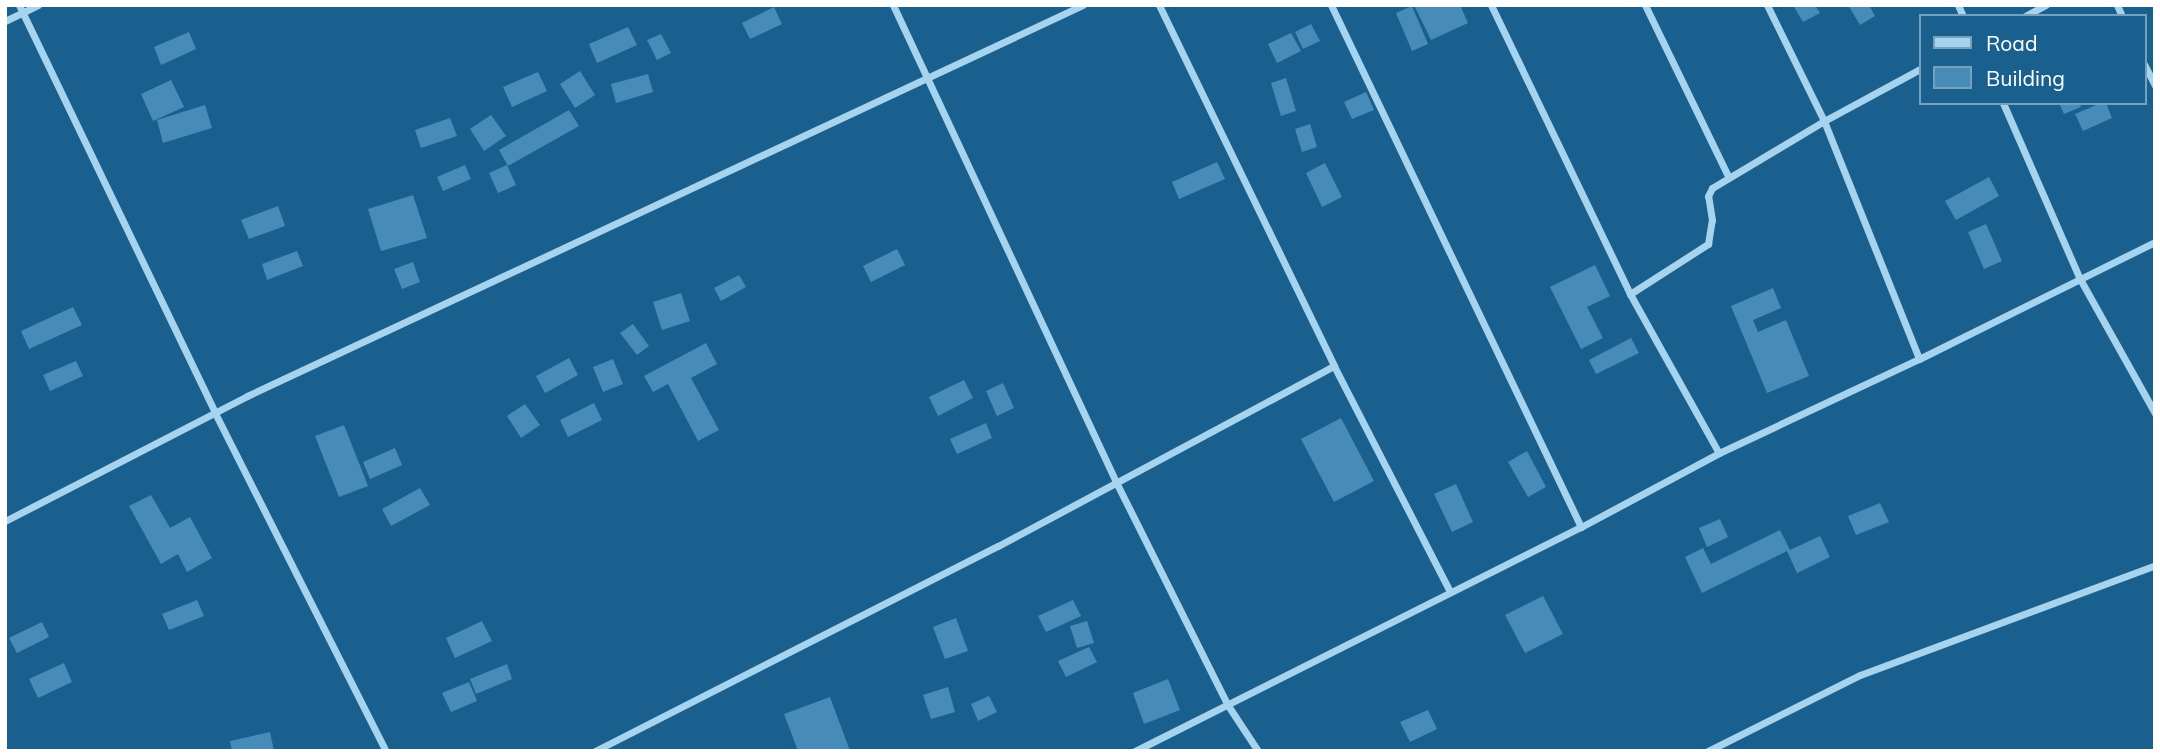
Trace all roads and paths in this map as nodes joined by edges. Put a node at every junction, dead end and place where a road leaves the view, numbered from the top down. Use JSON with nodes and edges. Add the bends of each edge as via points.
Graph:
{"nodes":[{"id":1,"x":38,"y":5,"type":"edge"},
{"id":2,"x":894,"y":5,"type":"edge"},
{"id":3,"x":1083,"y":5,"type":"edge"},
{"id":4,"x":1159,"y":5,"type":"edge"},
{"id":5,"x":1331,"y":5,"type":"edge"},
{"id":6,"x":1491,"y":5,"type":"edge"},
{"id":7,"x":1645,"y":5,"type":"edge"},
{"id":8,"x":1767,"y":5,"type":"edge"},
{"id":9,"x":2046,"y":5,"type":"edge"},
{"id":10,"x":21,"y":9,"type":"edge"},
{"id":11,"x":2029,"y":14,"type":"edge"},
{"id":12,"x":5,"y":22,"type":"edge"},
{"id":13,"x":2146,"y":68,"type":"edge"},
{"id":14,"x":1918,"y":70,"type":"edge"},
{"id":15,"x":929,"y":77,"type":"junction"},
{"id":16,"x":2155,"y":86,"type":"edge"},
{"id":17,"x":2004,"y":105,"type":"edge"},
{"id":18,"x":1824,"y":121,"type":"junction"},
{"id":19,"x":1729,"y":178,"type":"junction"},
{"id":20,"x":2155,"y":242,"type":"edge"},
{"id":21,"x":2080,"y":279,"type":"junction"},
{"id":22,"x":1630,"y":294,"type":"junction"},
{"id":23,"x":1919,"y":359,"type":"junction"},
{"id":24,"x":1334,"y":366,"type":"junction"},
{"id":25,"x":215,"y":413,"type":"junction"},
{"id":26,"x":2155,"y":413,"type":"edge"},
{"id":27,"x":1719,"y":453,"type":"junction"},
{"id":28,"x":1116,"y":482,"type":"junction"},
{"id":29,"x":5,"y":521,"type":"edge"},
{"id":30,"x":1581,"y":527,"type":"junction"},
{"id":31,"x":2155,"y":565,"type":"edge"},
{"id":32,"x":1450,"y":592,"type":"junction"},
{"id":33,"x":1227,"y":704,"type":"junction"},
{"id":34,"x":386,"y":751,"type":"edge"},
{"id":35,"x":595,"y":751,"type":"edge"},
{"id":36,"x":1135,"y":751,"type":"edge"},
{"id":37,"x":1258,"y":751,"type":"edge"},
{"id":38,"x":1708,"y":751,"type":"edge"}],
"edges":[{"from":1,"to":10,"type":"street"},
{"from":2,"to":15,"type":"street"},
{"from":3,"to":15,"type":"street"},
{"from":4,"to":24,"type":"street"},
{"from":5,"to":30,"type":"street"},
{"from":6,"to":22,"type":"street"},
{"from":7,"to":19,"type":"street"},
{"from":8,"to":18,"type":"street"},
{"from":9,"to":11,"type":"street"},
{"from":10,"to":12,"type":"street"},
{"from":10,"to":25,"type":"street"},
{"from":13,"to":16,"type":"street"},
{"from":14,"to":18,"type":"street"},
{"from":15,"to":25,"type":"street"},
{"from":15,"to":28,"type":"street"},
{"from":17,"to":21,"type":"street"},
{"from":18,"to":19,"type":"street"},
{"from":18,"to":23,"type":"street"},
{"from":19,"to":22,"type":"street","via":[[1708,196],[1712,220],[1708,244]]},
{"from":20,"to":21,"type":"street"},
{"from":21,"to":23,"type":"street"},
{"from":21,"to":26,"type":"street"},
{"from":22,"to":27,"type":"street"},
{"from":23,"to":27,"type":"street"},
{"from":24,"to":28,"type":"street"},
{"from":24,"to":32,"type":"street"},
{"from":25,"to":29,"type":"street"},
{"from":25,"to":34,"type":"street"},
{"from":27,"to":30,"type":"street"},
{"from":28,"to":33,"type":"street"},
{"from":28,"to":35,"type":"street"},
{"from":30,"to":32,"type":"street"},
{"from":31,"to":38,"type":"street","via":[[1860,676]]},
{"from":32,"to":33,"type":"street"},
{"from":33,"to":36,"type":"street"},
{"from":33,"to":37,"type":"street"}]}
